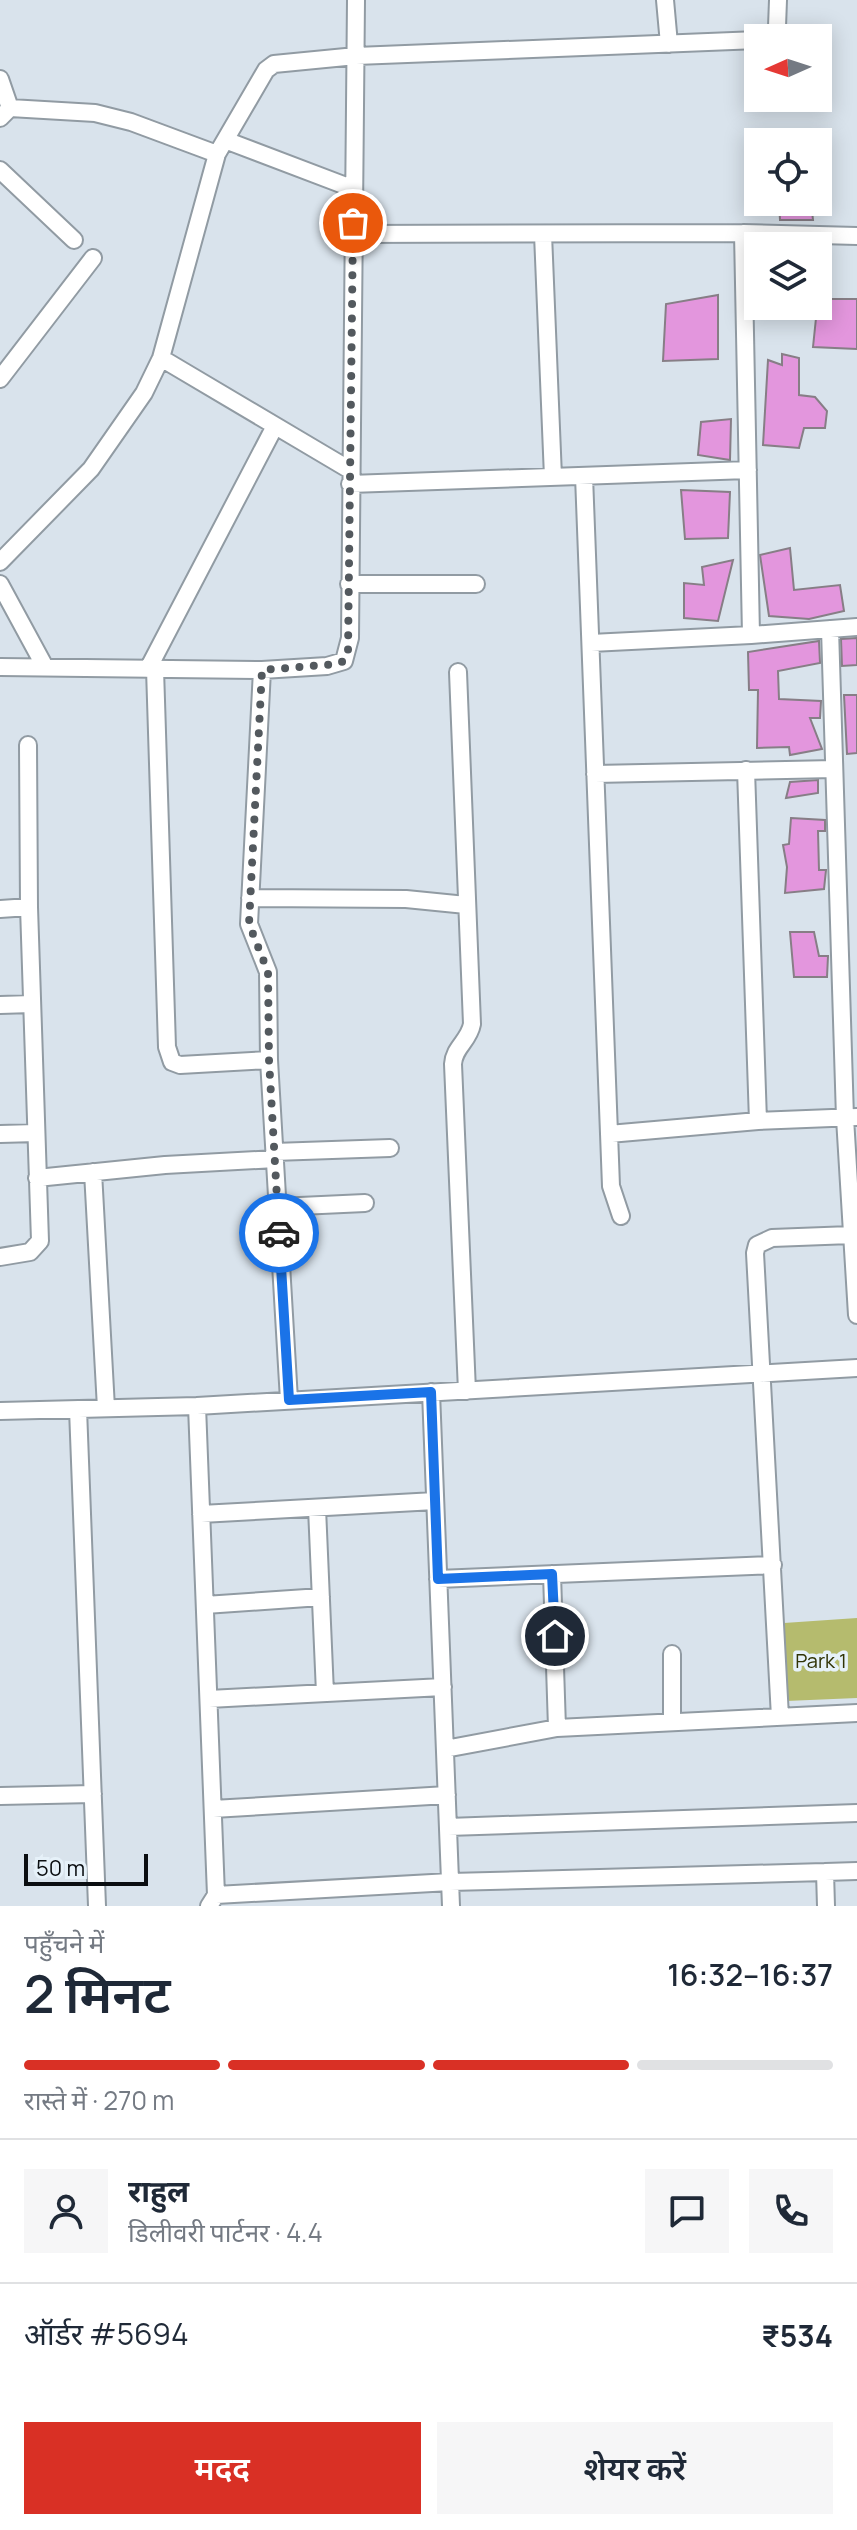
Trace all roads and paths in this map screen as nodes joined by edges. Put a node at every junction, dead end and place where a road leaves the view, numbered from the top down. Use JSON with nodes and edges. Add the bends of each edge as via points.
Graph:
{"nodes":[{"id":1,"x":665,"y":0,"type":"edge"},
{"id":2,"x":778,"y":0,"type":"edge"},
{"id":3,"x":359,"y":2,"type":"edge"},
{"id":4,"x":777,"y":24,"type":"edge"},
{"id":5,"x":744,"y":41,"type":"edge"},
{"id":6,"x":669,"y":44,"type":"junction"},
{"id":7,"x":356,"y":56,"type":"junction"},
{"id":8,"x":0,"y":79,"type":"edge"},
{"id":9,"x":5,"y":113,"type":"edge"},
{"id":10,"x":221,"y":147,"type":"junction"},
{"id":11,"x":3,"y":180,"type":"edge"},
{"id":12,"x":354,"y":189,"type":"junction"},
{"id":13,"x":743,"y":233,"type":"junction"},
{"id":14,"x":353,"y":234,"type":"junction"},
{"id":15,"x":543,"y":234,"type":"junction"},
{"id":16,"x":857,"y":236,"type":"edge"},
{"id":17,"x":74,"y":240,"type":"dead end"},
{"id":18,"x":93,"y":258,"type":"dead end"},
{"id":19,"x":161,"y":358,"type":"junction"},
{"id":20,"x":0,"y":379,"type":"edge"},
{"id":21,"x":275,"y":426,"type":"junction"},
{"id":22,"x":748,"y":470,"type":"junction"},
{"id":23,"x":584,"y":476,"type":"junction"},
{"id":24,"x":350,"y":477,"type":"junction"},
{"id":25,"x":553,"y":477,"type":"junction"},
{"id":26,"x":0,"y":562,"type":"edge"},
{"id":27,"x":0,"y":584,"type":"edge"},
{"id":28,"x":349,"y":584,"type":"junction"},
{"id":29,"x":476,"y":584,"type":"dead end"},
{"id":30,"x":857,"y":627,"type":"edge"},
{"id":31,"x":830,"y":629,"type":"junction"},
{"id":32,"x":751,"y":635,"type":"junction"},
{"id":33,"x":591,"y":643,"type":"junction"},
{"id":34,"x":0,"y":667,"type":"edge"},
{"id":35,"x":45,"y":667,"type":"junction"},
{"id":36,"x":152,"y":669,"type":"junction"},
{"id":37,"x":262,"y":670,"type":"junction"},
{"id":38,"x":458,"y":672,"type":"dead end"},
{"id":39,"x":28,"y":745,"type":"dead end"},
{"id":40,"x":834,"y":769,"type":"junction"},
{"id":41,"x":746,"y":770,"type":"junction"},
{"id":42,"x":595,"y":774,"type":"junction"},
{"id":43,"x":250,"y":898,"type":"junction"},
{"id":44,"x":466,"y":905,"type":"junction"},
{"id":45,"x":29,"y":907,"type":"junction"},
{"id":46,"x":0,"y":909,"type":"edge"},
{"id":47,"x":32,"y":1004,"type":"junction"},
{"id":48,"x":0,"y":1005,"type":"edge"},
{"id":49,"x":269,"y":1060,"type":"junction"},
{"id":50,"x":851,"y":1118,"type":"edge"},
{"id":51,"x":758,"y":1121,"type":"junction"},
{"id":52,"x":36,"y":1133,"type":"junction"},
{"id":53,"x":0,"y":1134,"type":"edge"},
{"id":54,"x":609,"y":1134,"type":"junction"},
{"id":55,"x":390,"y":1148,"type":"dead end"},
{"id":56,"x":275,"y":1156,"type":"junction"},
{"id":57,"x":93,"y":1172,"type":"junction"},
{"id":58,"x":37,"y":1178,"type":"junction"},
{"id":59,"x":365,"y":1203,"type":"dead end"},
{"id":60,"x":278,"y":1207,"type":"junction"},
{"id":61,"x":621,"y":1216,"type":"dead end"},
{"id":62,"x":851,"y":1235,"type":"junction"},
{"id":63,"x":0,"y":1257,"type":"edge"},
{"id":64,"x":857,"y":1315,"type":"edge"},
{"id":65,"x":857,"y":1368,"type":"edge"},
{"id":66,"x":763,"y":1373,"type":"junction"},
{"id":67,"x":467,"y":1391,"type":"junction"},
{"id":68,"x":431,"y":1392,"type":"junction"},
{"id":69,"x":289,"y":1400,"type":"junction"},
{"id":70,"x":197,"y":1406,"type":"junction"},
{"id":71,"x":106,"y":1408,"type":"junction"},
{"id":72,"x":78,"y":1409,"type":"junction"},
{"id":73,"x":0,"y":1411,"type":"edge"},
{"id":74,"x":435,"y":1501,"type":"junction"},
{"id":75,"x":317,"y":1508,"type":"junction"},
{"id":76,"x":201,"y":1514,"type":"junction"},
{"id":77,"x":773,"y":1565,"type":"junction"},
{"id":78,"x":552,"y":1574,"type":"junction"},
{"id":79,"x":438,"y":1579,"type":"junction"},
{"id":80,"x":321,"y":1597,"type":"junction"},
{"id":81,"x":205,"y":1605,"type":"junction"},
{"id":82,"x":672,"y":1654,"type":"dead end"},
{"id":83,"x":443,"y":1687,"type":"junction"},
{"id":84,"x":325,"y":1693,"type":"junction"},
{"id":85,"x":209,"y":1699,"type":"junction"},
{"id":86,"x":857,"y":1713,"type":"edge"},
{"id":87,"x":780,"y":1717,"type":"junction"},
{"id":88,"x":672,"y":1722,"type":"junction"},
{"id":89,"x":557,"y":1728,"type":"junction"},
{"id":90,"x":445,"y":1749,"type":"junction"},
{"id":91,"x":93,"y":1794,"type":"junction"},
{"id":92,"x":447,"y":1795,"type":"junction"},
{"id":93,"x":0,"y":1796,"type":"edge"},
{"id":94,"x":213,"y":1809,"type":"junction"},
{"id":95,"x":857,"y":1813,"type":"edge"},
{"id":96,"x":448,"y":1827,"type":"junction"},
{"id":97,"x":857,"y":1871,"type":"edge"},
{"id":98,"x":825,"y":1872,"type":"junction"},
{"id":99,"x":450,"y":1882,"type":"junction"},
{"id":100,"x":261,"y":1900,"type":"edge"},
{"id":101,"x":213,"y":1901,"type":"edge"},
{"id":102,"x":97,"y":1906,"type":"edge"},
{"id":103,"x":451,"y":1906,"type":"edge"},
{"id":104,"x":826,"y":1906,"type":"edge"}],
"edges":[{"from":1,"to":6,"type":"street"},
{"from":2,"to":4,"type":"street"},
{"from":3,"to":7,"type":"street"},
{"from":5,"to":6,"type":"street"},
{"from":6,"to":7,"type":"street"},
{"from":7,"to":10,"type":"street","via":[[274,64]]},
{"from":7,"to":12,"type":"street"},
{"from":8,"to":9,"type":"street"},
{"from":9,"to":10,"type":"street","via":[[95,113]]},
{"from":10,"to":12,"type":"street"},
{"from":10,"to":19,"type":"street"},
{"from":11,"to":17,"type":"street"},
{"from":12,"to":14,"type":"street"},
{"from":13,"to":15,"type":"street"},
{"from":13,"to":16,"type":"street"},
{"from":13,"to":22,"type":"street"},
{"from":14,"to":15,"type":"street"},
{"from":14,"to":24,"type":"street"},
{"from":15,"to":25,"type":"street"},
{"from":18,"to":20,"type":"street"},
{"from":19,"to":21,"type":"street"},
{"from":19,"to":26,"type":"street","via":[[144,393],[91,469]]},
{"from":21,"to":24,"type":"street"},
{"from":21,"to":36,"type":"street"},
{"from":22,"to":23,"type":"street"},
{"from":22,"to":32,"type":"street"},
{"from":23,"to":25,"type":"street"},
{"from":23,"to":33,"type":"street"},
{"from":24,"to":25,"type":"street"},
{"from":24,"to":28,"type":"street"},
{"from":27,"to":35,"type":"street"},
{"from":28,"to":29,"type":"street"},
{"from":28,"to":37,"type":"street","via":[[350,638],[344,661]]},
{"from":30,"to":31,"type":"street"},
{"from":31,"to":32,"type":"street"},
{"from":31,"to":40,"type":"street"},
{"from":32,"to":33,"type":"street"},
{"from":33,"to":42,"type":"street"},
{"from":34,"to":35,"type":"street"},
{"from":35,"to":36,"type":"street"},
{"from":36,"to":37,"type":"street"},
{"from":36,"to":49,"type":"street","via":[[169,1056],[180,1065]]},
{"from":37,"to":43,"type":"street"},
{"from":38,"to":44,"type":"street"},
{"from":39,"to":45,"type":"street"},
{"from":40,"to":41,"type":"street"},
{"from":40,"to":50,"type":"street"},
{"from":41,"to":42,"type":"street"},
{"from":41,"to":51,"type":"street"},
{"from":42,"to":54,"type":"street"},
{"from":43,"to":44,"type":"street","via":[[406,899]]},
{"from":43,"to":49,"type":"street","via":[[250,929],[268,972]]},
{"from":44,"to":67,"type":"street","via":[[472,1024],[453,1064]]},
{"from":45,"to":46,"type":"street"},
{"from":45,"to":47,"type":"street"},
{"from":47,"to":48,"type":"street"},
{"from":47,"to":52,"type":"street"},
{"from":49,"to":56,"type":"street"},
{"from":50,"to":51,"type":"street"},
{"from":50,"to":62,"type":"street"},
{"from":51,"to":54,"type":"street"},
{"from":52,"to":53,"type":"street"},
{"from":52,"to":58,"type":"street"},
{"from":54,"to":61,"type":"street","via":[[611,1186]]},
{"from":55,"to":56,"type":"street"},
{"from":56,"to":57,"type":"street"},
{"from":56,"to":60,"type":"street"},
{"from":57,"to":58,"type":"street"},
{"from":57,"to":71,"type":"street"},
{"from":58,"to":63,"type":"street","via":[[40,1241],[30,1252]]},
{"from":59,"to":60,"type":"street"},
{"from":60,"to":69,"type":"street"},
{"from":62,"to":64,"type":"street"},
{"from":62,"to":66,"type":"street","via":[[772,1238],[757,1245]]},
{"from":65,"to":66,"type":"street"},
{"from":66,"to":67,"type":"street"},
{"from":66,"to":77,"type":"street"},
{"from":67,"to":68,"type":"street"},
{"from":68,"to":69,"type":"street"},
{"from":68,"to":74,"type":"street"},
{"from":69,"to":70,"type":"street"},
{"from":70,"to":71,"type":"street"},
{"from":70,"to":76,"type":"street"},
{"from":71,"to":72,"type":"street"},
{"from":72,"to":73,"type":"street"},
{"from":72,"to":91,"type":"street"},
{"from":74,"to":75,"type":"street"},
{"from":74,"to":79,"type":"street"},
{"from":75,"to":76,"type":"street"},
{"from":75,"to":80,"type":"street"},
{"from":76,"to":81,"type":"street"},
{"from":77,"to":78,"type":"street"},
{"from":77,"to":87,"type":"street"},
{"from":78,"to":79,"type":"street"},
{"from":78,"to":89,"type":"street"},
{"from":79,"to":83,"type":"street"},
{"from":80,"to":81,"type":"street"},
{"from":80,"to":84,"type":"street"},
{"from":81,"to":85,"type":"street"},
{"from":82,"to":88,"type":"street"},
{"from":83,"to":84,"type":"street"},
{"from":83,"to":90,"type":"street"},
{"from":84,"to":85,"type":"street"},
{"from":85,"to":94,"type":"street"},
{"from":86,"to":87,"type":"street"},
{"from":87,"to":88,"type":"street"},
{"from":88,"to":89,"type":"street"},
{"from":89,"to":90,"type":"street"},
{"from":90,"to":92,"type":"street"},
{"from":91,"to":93,"type":"street"},
{"from":91,"to":102,"type":"street"},
{"from":92,"to":94,"type":"street"},
{"from":92,"to":96,"type":"street"},
{"from":94,"to":101,"type":"street"},
{"from":95,"to":96,"type":"street"},
{"from":96,"to":99,"type":"street"},
{"from":97,"to":98,"type":"street"},
{"from":98,"to":99,"type":"street"},
{"from":98,"to":104,"type":"street"},
{"from":99,"to":100,"type":"street"},
{"from":99,"to":103,"type":"street"},
{"from":100,"to":101,"type":"street"}]}
